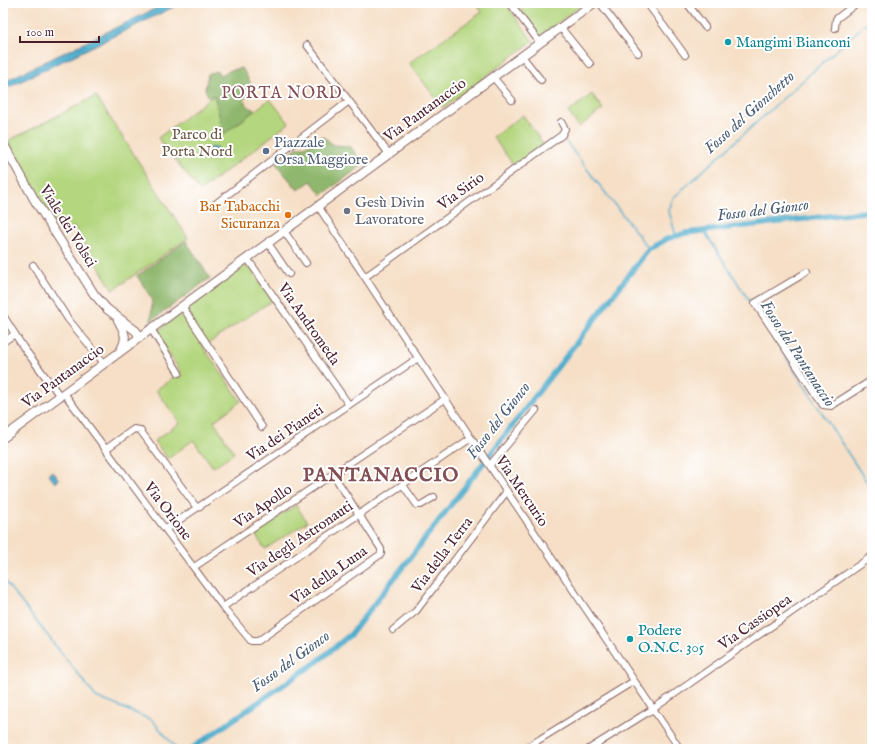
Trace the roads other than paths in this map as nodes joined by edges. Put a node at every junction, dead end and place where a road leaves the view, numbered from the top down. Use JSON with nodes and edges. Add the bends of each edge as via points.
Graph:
{"nodes":[{"id":1,"x":510,"y":3,"type":"edge"},
{"id":2,"x":594,"y":3,"type":"edge"},
{"id":3,"x":600,"y":3,"type":"edge"},
{"id":4,"x":647,"y":3,"type":"edge"},
{"id":5,"x":688,"y":3,"type":"edge"},
{"id":6,"x":857,"y":3,"type":"edge"},
{"id":7,"x":705,"y":27,"type":"dead end"},
{"id":8,"x":561,"y":28,"type":"junction"},
{"id":9,"x":835,"y":28,"type":"dead end"},
{"id":10,"x":540,"y":43,"type":"junction"},
{"id":11,"x":307,"y":45,"type":"dead end"},
{"id":12,"x":638,"y":53,"type":"dead end"},
{"id":13,"x":685,"y":55,"type":"dead end"},
{"id":14,"x":522,"y":56,"type":"junction"},
{"id":15,"x":590,"y":64,"type":"dead end"},
{"id":16,"x":493,"y":77,"type":"junction"},
{"id":17,"x":541,"y":80,"type":"dead end"},
{"id":18,"x":512,"y":100,"type":"dead end"},
{"id":19,"x":349,"y":101,"type":"junction"},
{"id":20,"x":561,"y":122,"type":"dead end"},
{"id":21,"x":3,"y":143,"type":"edge"},
{"id":22,"x":389,"y":154,"type":"junction"},
{"id":23,"x":214,"y":205,"type":"dead end"},
{"id":24,"x":318,"y":206,"type":"junction"},
{"id":25,"x":284,"y":231,"type":"junction"},
{"id":26,"x":268,"y":243,"type":"junction"},
{"id":27,"x":248,"y":258,"type":"junction"},
{"id":28,"x":306,"y":263,"type":"dead end"},
{"id":29,"x":34,"y":265,"type":"dead end"},
{"id":30,"x":807,"y":272,"type":"dead end"},
{"id":31,"x":289,"y":274,"type":"dead end"},
{"id":32,"x":365,"y":277,"type":"junction"},
{"id":33,"x":182,"y":306,"type":"junction"},
{"id":34,"x":3,"y":315,"type":"edge"},
{"id":35,"x":151,"y":329,"type":"junction"},
{"id":36,"x":15,"y":334,"type":"junction"},
{"id":37,"x":132,"y":336,"type":"junction"},
{"id":38,"x":3,"y":342,"type":"edge"},
{"id":39,"x":418,"y":358,"type":"junction"},
{"id":40,"x":104,"y":363,"type":"junction"},
{"id":41,"x":179,"y":373,"type":"dead end"},
{"id":42,"x":872,"y":380,"type":"edge"},
{"id":43,"x":62,"y":394,"type":"junction"},
{"id":44,"x":445,"y":399,"type":"junction"},
{"id":45,"x":349,"y":405,"type":"junction"},
{"id":46,"x":536,"y":410,"type":"dead end"},
{"id":47,"x":262,"y":427,"type":"dead end"},
{"id":48,"x":3,"y":438,"type":"edge"},
{"id":49,"x":471,"y":438,"type":"junction"},
{"id":50,"x":106,"y":449,"type":"junction"},
{"id":51,"x":489,"y":464,"type":"junction"},
{"id":52,"x":333,"y":474,"type":"junction"},
{"id":53,"x":403,"y":485,"type":"junction"},
{"id":54,"x":508,"y":491,"type":"junction"},
{"id":55,"x":434,"y":497,"type":"dead end"},
{"id":56,"x":197,"y":508,"type":"junction"},
{"id":57,"x":359,"y":515,"type":"junction"},
{"id":58,"x":166,"y":529,"type":"junction"},
{"id":59,"x":872,"y":556,"type":"edge"},
{"id":60,"x":194,"y":567,"type":"junction"},
{"id":61,"x":223,"y":607,"type":"junction"},
{"id":62,"x":393,"y":630,"type":"dead end"},
{"id":63,"x":253,"y":642,"type":"joint"},
{"id":64,"x":634,"y":681,"type":"junction"},
{"id":65,"x":653,"y":709,"type":"junction"},
{"id":66,"x":524,"y":749,"type":"edge"},
{"id":67,"x":589,"y":749,"type":"edge"},
{"id":68,"x":680,"y":749,"type":"edge"}],
"edges":[{"from":1,"to":10,"type":"street"},
{"from":2,"to":8,"type":"street","name":"Via Pantanaccio"},
{"from":3,"to":12,"type":"street"},
{"from":4,"to":13,"type":"street"},
{"from":5,"to":7,"type":"street"},
{"from":6,"to":9,"type":"street","via":[[837,18]]},
{"from":8,"to":10,"type":"street","name":"Via Pantanaccio"},
{"from":8,"to":15,"type":"street"},
{"from":10,"to":14,"type":"street","name":"Via Pantanaccio"},
{"from":11,"to":19,"type":"street"},
{"from":14,"to":16,"type":"street","name":"Via Pantanaccio"},
{"from":14,"to":17,"type":"street"},
{"from":16,"to":18,"type":"street"},
{"from":16,"to":22,"type":"street","name":"Via Pantanaccio"},
{"from":19,"to":22,"type":"street"},
{"from":19,"to":23,"type":"street"},
{"from":20,"to":32,"type":"street","name":"Via Sirio","via":[[565,129],[563,134]]},
{"from":21,"to":37,"type":"street","name":"Viale dei Volsci","via":[[34,199],[94,294]]},
{"from":22,"to":24,"type":"street","name":"Via Pantanaccio"},
{"from":24,"to":25,"type":"street","name":"Via Pantanaccio"},
{"from":24,"to":32,"type":"street","name":"Via Mercurio"},
{"from":25,"to":26,"type":"street","name":"Via Pantanaccio"},
{"from":25,"to":28,"type":"street"},
{"from":26,"to":27,"type":"street","name":"Via Pantanaccio"},
{"from":26,"to":31,"type":"street"},
{"from":27,"to":33,"type":"street","name":"Via Pantanaccio"},
{"from":27,"to":45,"type":"street","name":"Via Andromeda"},
{"from":29,"to":40,"type":"street","via":[[68,319]]},
{"from":30,"to":42,"type":"street","via":[[755,303],[820,402],[826,406],[833,405]]},
{"from":32,"to":39,"type":"street","name":"Via Mercurio"},
{"from":33,"to":35,"type":"street","name":"Via Pantanaccio"},
{"from":33,"to":47,"type":"street"},
{"from":34,"to":36,"type":"street","name":"Via Orione"},
{"from":35,"to":37,"type":"street","name":"Via Pantanaccio"},
{"from":35,"to":41,"type":"street"},
{"from":36,"to":38,"type":"street"},
{"from":36,"to":43,"type":"street","name":"Via Orione"},
{"from":37,"to":40,"type":"street","name":"Via Pantanaccio","via":[[120,352]]},
{"from":39,"to":44,"type":"street","name":"Via Mercurio"},
{"from":39,"to":45,"type":"street","name":"Via dei Pianeti"},
{"from":40,"to":43,"type":"street","name":"Via Pantanaccio"},
{"from":43,"to":48,"type":"street","name":"Via Pantanaccio"},
{"from":43,"to":50,"type":"street","name":"Via Orione"},
{"from":44,"to":49,"type":"street","name":"Via Mercurio"},
{"from":44,"to":52,"type":"street","name":"Via Apollo"},
{"from":45,"to":56,"type":"street","name":"Via dei Pianeti"},
{"from":46,"to":51,"type":"street"},
{"from":49,"to":51,"type":"street","name":"Via Mercurio"},
{"from":49,"to":53,"type":"street","name":"Via degli Astronauti"},
{"from":50,"to":56,"type":"street","via":[[134,429],[140,430]]},
{"from":50,"to":58,"type":"street","name":"Via Orione"},
{"from":51,"to":54,"type":"street","name":"Via Mercurio"},
{"from":52,"to":57,"type":"street","name":"Via della Luna"},
{"from":52,"to":60,"type":"street","name":"Via Apollo"},
{"from":53,"to":55,"type":"street","via":[[417,505]]},
{"from":53,"to":57,"type":"street","name":"Via degli Astronauti"},
{"from":54,"to":62,"type":"street","name":"Via della Terra","via":[[416,611]]},
{"from":54,"to":64,"type":"street","name":"Via Mercurio"},
{"from":56,"to":58,"type":"street","name":"Via dei Pianeti"},
{"from":57,"to":61,"type":"street","name":"Via degli Astronauti"},
{"from":57,"to":63,"type":"street","name":"Via della Luna","via":[[381,549],[380,556]]},
{"from":58,"to":60,"type":"street","name":"Via Orione"},
{"from":59,"to":65,"type":"street","name":"Via Cassiopea"},
{"from":60,"to":61,"type":"street","name":"Via Orione"},
{"from":61,"to":63,"type":"street","name":"Via Orione"},
{"from":64,"to":65,"type":"street","name":"Via Mercurio"},
{"from":64,"to":66,"type":"street"},
{"from":65,"to":67,"type":"street","name":"Via Cassiopea"},
{"from":65,"to":68,"type":"street","name":"Via Mercurio"}]}
